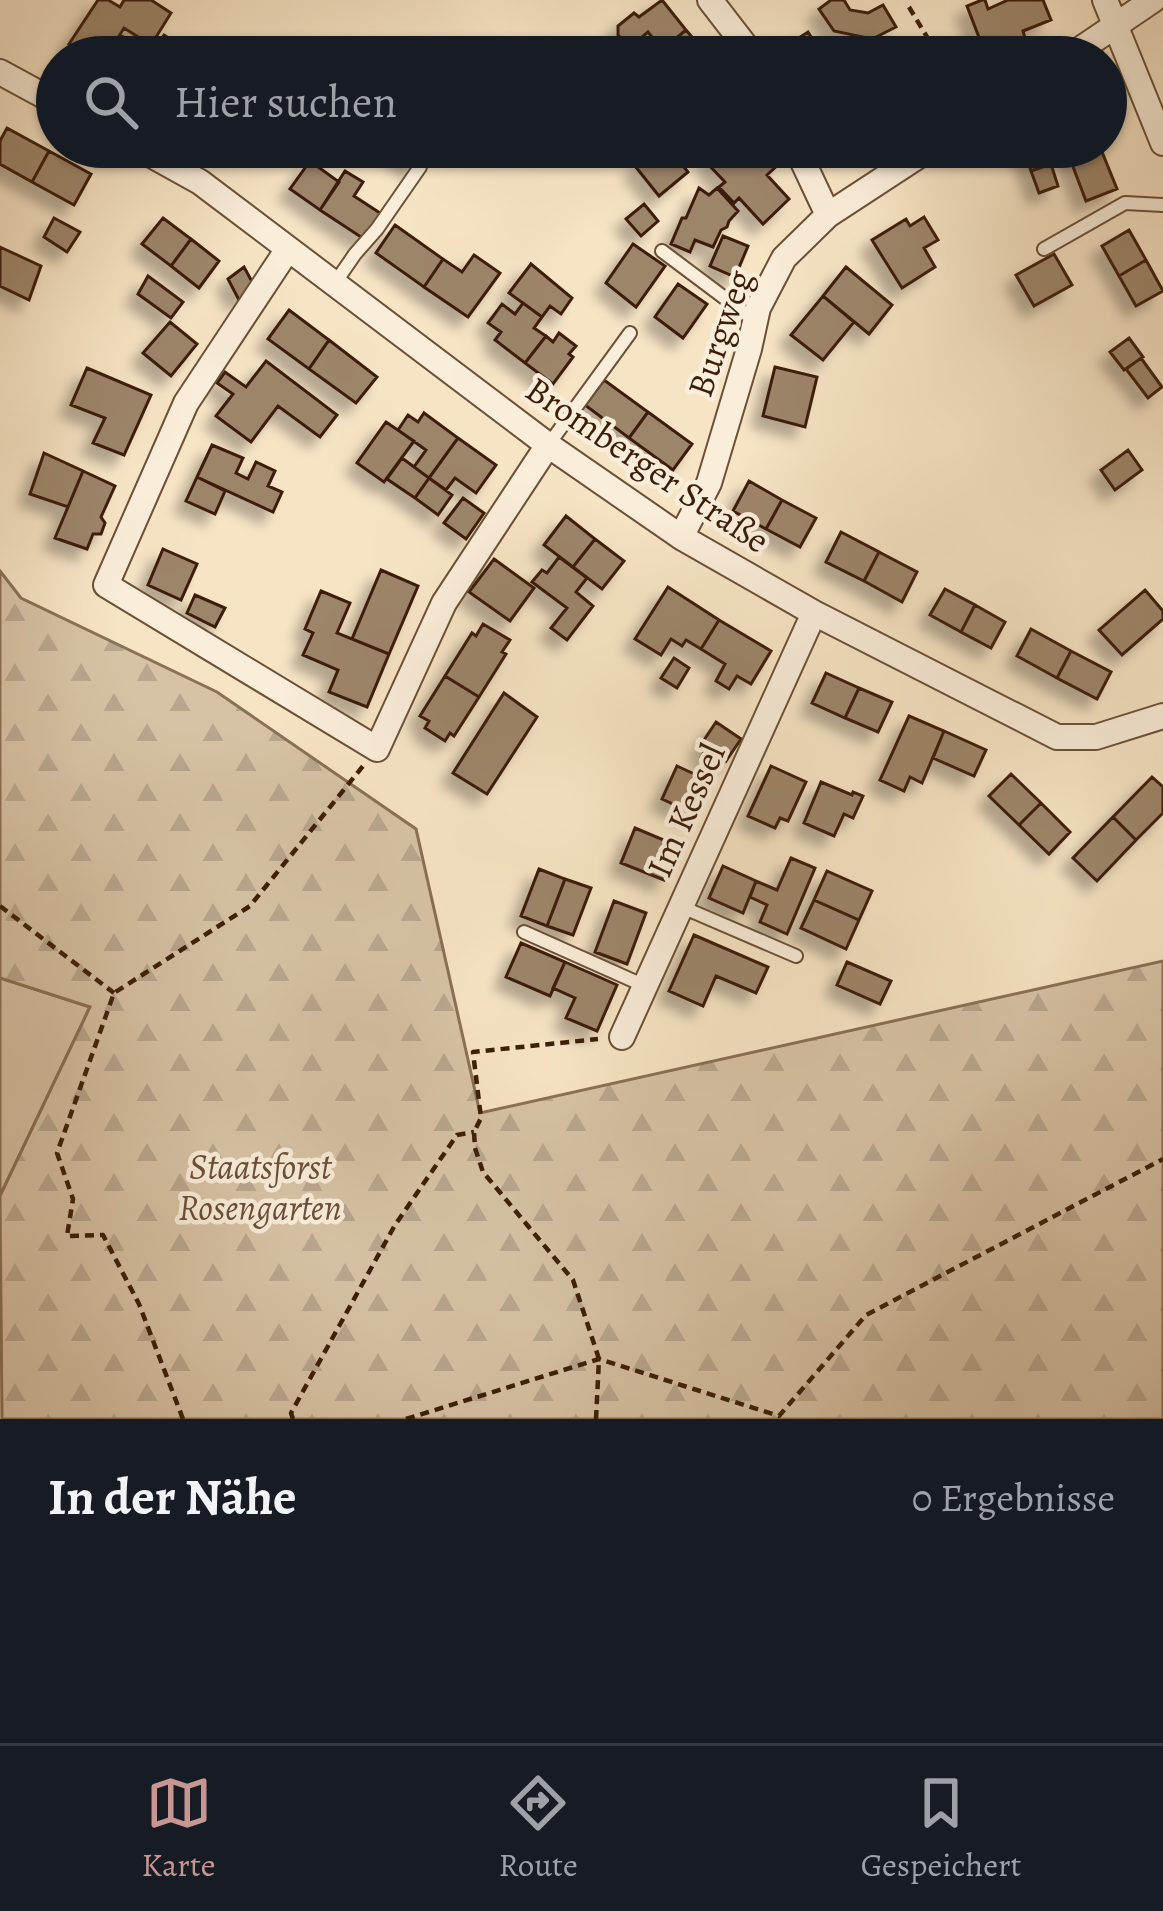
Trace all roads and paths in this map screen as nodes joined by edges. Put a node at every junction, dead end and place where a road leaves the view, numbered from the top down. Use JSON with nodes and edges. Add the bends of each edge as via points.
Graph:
{"nodes":[{"id":1,"x":710,"y":0,"type":"edge"},
{"id":2,"x":1105,"y":0,"type":"edge"},
{"id":3,"x":1153,"y":0,"type":"edge"},
{"id":4,"x":909,"y":7,"type":"dead end"},
{"id":5,"x":1115,"y":27,"type":"junction"},
{"id":6,"x":738,"y":36,"type":"edge"},
{"id":7,"x":926,"y":36,"type":"edge"},
{"id":8,"x":1101,"y":36,"type":"edge"},
{"id":9,"x":1119,"y":36,"type":"edge"},
{"id":10,"x":1127,"y":56,"type":"edge"},
{"id":11,"x":0,"y":72,"type":"edge"},
{"id":12,"x":36,"y":92,"type":"edge"},
{"id":13,"x":1163,"y":143,"type":"edge"},
{"id":14,"x":174,"y":168,"type":"edge"},
{"id":15,"x":419,"y":168,"type":"edge"},
{"id":16,"x":806,"y":168,"type":"edge"},
{"id":17,"x":900,"y":168,"type":"edge"},
{"id":18,"x":1163,"y":205,"type":"edge"},
{"id":19,"x":828,"y":215,"type":"junction"},
{"id":20,"x":288,"y":249,"type":"junction"},
{"id":21,"x":1044,"y":249,"type":"dead end"},
{"id":22,"x":662,"y":250,"type":"dead end"},
{"id":23,"x":334,"y":284,"type":"junction"},
{"id":24,"x":754,"y":320,"type":"junction"},
{"id":25,"x":630,"y":333,"type":"dead end"},
{"id":26,"x":548,"y":445,"type":"junction"},
{"id":27,"x":681,"y":538,"type":"junction"},
{"id":28,"x":814,"y":613,"type":"junction"},
{"id":29,"x":1163,"y":716,"type":"edge"},
{"id":30,"x":377,"y":749,"type":"junction"},
{"id":31,"x":0,"y":906,"type":"edge"},
{"id":32,"x":681,"y":907,"type":"junction"},
{"id":33,"x":524,"y":932,"type":"dead end"},
{"id":34,"x":796,"y":956,"type":"dead end"},
{"id":35,"x":645,"y":986,"type":"junction"},
{"id":36,"x":114,"y":993,"type":"junction"},
{"id":37,"x":622,"y":1037,"type":"joint"},
{"id":38,"x":474,"y":1132,"type":"junction"},
{"id":39,"x":1163,"y":1159,"type":"edge"},
{"id":40,"x":599,"y":1359,"type":"junction"},
{"id":41,"x":183,"y":1419,"type":"edge"},
{"id":42,"x":293,"y":1419,"type":"edge"},
{"id":43,"x":406,"y":1419,"type":"edge"},
{"id":44,"x":596,"y":1419,"type":"edge"}],
"edges":[{"from":1,"to":6,"type":"street"},
{"from":2,"to":5,"type":"street"},
{"from":3,"to":5,"type":"street"},
{"from":4,"to":7,"type":"path"},
{"from":5,"to":8,"type":"street"},
{"from":5,"to":9,"type":"street"},
{"from":10,"to":13,"type":"street"},
{"from":11,"to":12,"type":"street"},
{"from":14,"to":20,"type":"street","name":"Bromberger Straße"},
{"from":15,"to":23,"type":"lane"},
{"from":16,"to":19,"type":"street"},
{"from":17,"to":19,"type":"street","name":"Burgweg"},
{"from":18,"to":21,"type":"lane","via":[[1125,203]]},
{"from":19,"to":24,"type":"street","name":"Burgweg","via":[[784,258]]},
{"from":20,"to":23,"type":"street","name":"Bromberger Straße"},
{"from":20,"to":30,"type":"street","via":[[185,403],[106,585]]},
{"from":22,"to":24,"type":"lane"},
{"from":23,"to":26,"type":"street","name":"Bromberger Straße"},
{"from":24,"to":27,"type":"street","name":"Burgweg","via":[[709,483]]},
{"from":25,"to":26,"type":"lane"},
{"from":26,"to":27,"type":"street","name":"Bromberger Straße"},
{"from":26,"to":30,"type":"street","via":[[445,603]]},
{"from":27,"to":28,"type":"street","name":"Bromberger Straße"},
{"from":28,"to":29,"type":"street","name":"Bromberger Straße","via":[[1058,737],[1096,737]]},
{"from":28,"to":32,"type":"street","name":"Im Kessel"},
{"from":30,"to":36,"type":"path","via":[[250,906]]},
{"from":31,"to":36,"type":"path"},
{"from":32,"to":34,"type":"lane"},
{"from":32,"to":35,"type":"street","name":"Im Kessel"},
{"from":33,"to":35,"type":"lane"},
{"from":35,"to":37,"type":"street","name":"Im Kessel"},
{"from":36,"to":41,"type":"path","via":[[57,1153],[73,1199],[67,1236],[103,1235]]},
{"from":37,"to":38,"type":"path","via":[[472,1052],[482,1118]]},
{"from":38,"to":40,"type":"path","via":[[483,1172],[573,1280]]},
{"from":38,"to":42,"type":"path","via":[[457,1136],[395,1225]]},
{"from":39,"to":40,"type":"path","via":[[866,1315],[779,1416]]},
{"from":40,"to":43,"type":"path"},
{"from":40,"to":44,"type":"path"}]}
